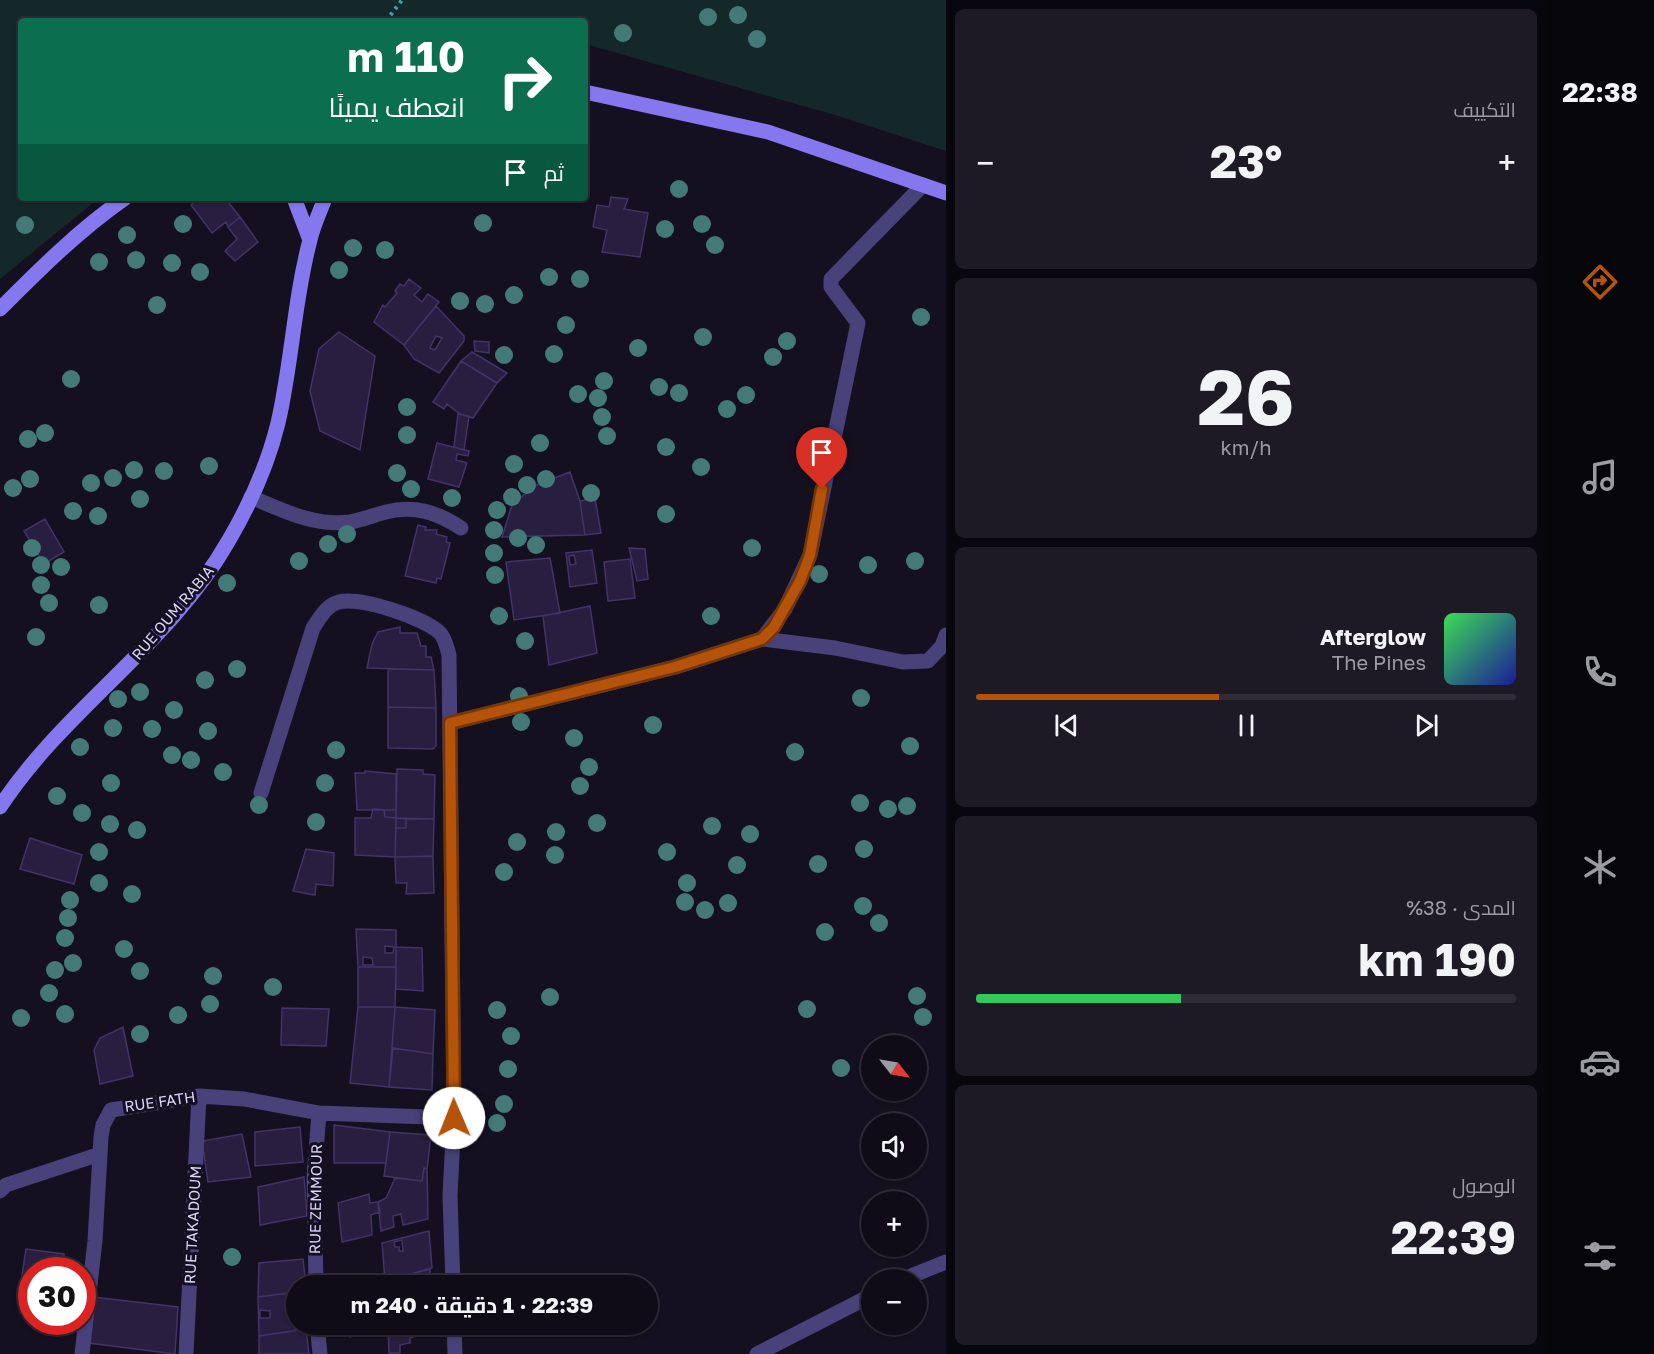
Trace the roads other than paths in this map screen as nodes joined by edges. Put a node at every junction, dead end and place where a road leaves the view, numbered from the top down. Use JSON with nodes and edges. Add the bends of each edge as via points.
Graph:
{"nodes":[{"id":1,"x":588,"y":93,"type":"edge"},
{"id":2,"x":924,"y":185,"type":"junction"},
{"id":3,"x":946,"y":193,"type":"edge"},
{"id":4,"x":121,"y":201,"type":"edge"},
{"id":5,"x":295,"y":201,"type":"edge"},
{"id":6,"x":324,"y":201,"type":"edge"},
{"id":7,"x":310,"y":240,"type":"junction"},
{"id":8,"x":0,"y":309,"type":"edge"},
{"id":9,"x":251,"y":497,"type":"junction"},
{"id":10,"x":461,"y":528,"type":"dead end"},
{"id":11,"x":946,"y":635,"type":"edge"},
{"id":12,"x":762,"y":639,"type":"junction"},
{"id":13,"x":450,"y":723,"type":"junction"},
{"id":14,"x":261,"y":793,"type":"dead end"},
{"id":15,"x":0,"y":807,"type":"edge"},
{"id":16,"x":199,"y":1096,"type":"junction"},
{"id":17,"x":319,"y":1113,"type":"junction"},
{"id":18,"x":454,"y":1118,"type":"junction"},
{"id":19,"x":100,"y":1154,"type":"junction"},
{"id":20,"x":0,"y":1191,"type":"edge"},
{"id":21,"x":946,"y":1262,"type":"edge"},
{"id":22,"x":927,"y":1270,"type":"edge"},
{"id":23,"x":316,"y":1275,"type":"edge"},
{"id":24,"x":453,"y":1275,"type":"edge"},
{"id":25,"x":861,"y":1301,"type":"edge"},
{"id":26,"x":318,"y":1335,"type":"edge"},
{"id":27,"x":454,"y":1335,"type":"edge"},
{"id":28,"x":82,"y":1354,"type":"edge"},
{"id":29,"x":186,"y":1354,"type":"edge"},
{"id":30,"x":320,"y":1354,"type":"edge"},
{"id":31,"x":455,"y":1354,"type":"edge"},
{"id":32,"x":757,"y":1354,"type":"edge"}],
"edges":[{"from":1,"to":2,"type":"street","via":[[768,132]]},
{"from":2,"to":3,"type":"street"},
{"from":2,"to":12,"type":"street","via":[[831,279],[831,287],[858,323],[810,555],[785,609]]},
{"from":4,"to":8,"type":"street","via":[[53,257]]},
{"from":5,"to":7,"type":"street"},
{"from":6,"to":7,"type":"street","name":"RUE OUM RABIA"},
{"from":7,"to":9,"type":"street","name":"RUE OUM RABIA","via":[[277,424]]},
{"from":9,"to":10,"type":"street","via":[[319,522],[350,522],[408,508],[442,515]]},
{"from":9,"to":15,"type":"street","name":"RUE OUM RABIA","via":[[200,586],[145,649],[23,773]]},
{"from":11,"to":12,"type":"street","via":[[928,661],[903,662]]},
{"from":12,"to":13,"type":"street","via":[[675,667]]},
{"from":13,"to":14,"type":"street","via":[[449,655],[441,635],[408,615],[376,605],[341,601],[329,606],[313,628]]},
{"from":13,"to":18,"type":"street"},
{"from":16,"to":17,"type":"street","name":"RUE FATH","via":[[244,1099]]},
{"from":16,"to":19,"type":"street","name":"RUE FATH","via":[[111,1110],[103,1125]]},
{"from":16,"to":29,"type":"street","name":"RUE TAKADOUM"},
{"from":17,"to":18,"type":"street","name":"RUE FATH"},
{"from":17,"to":23,"type":"street","name":"RUE ZEMMOUR","via":[[314,1177]]},
{"from":18,"to":24,"type":"street","via":[[450,1196]]},
{"from":19,"to":20,"type":"street","via":[[6,1185]]},
{"from":19,"to":28,"type":"street","name":"RUE FATH","via":[[96,1241]]},
{"from":21,"to":22,"type":"street"},
{"from":25,"to":32,"type":"street"},
{"from":26,"to":30,"type":"street"},
{"from":27,"to":31,"type":"street"}]}
